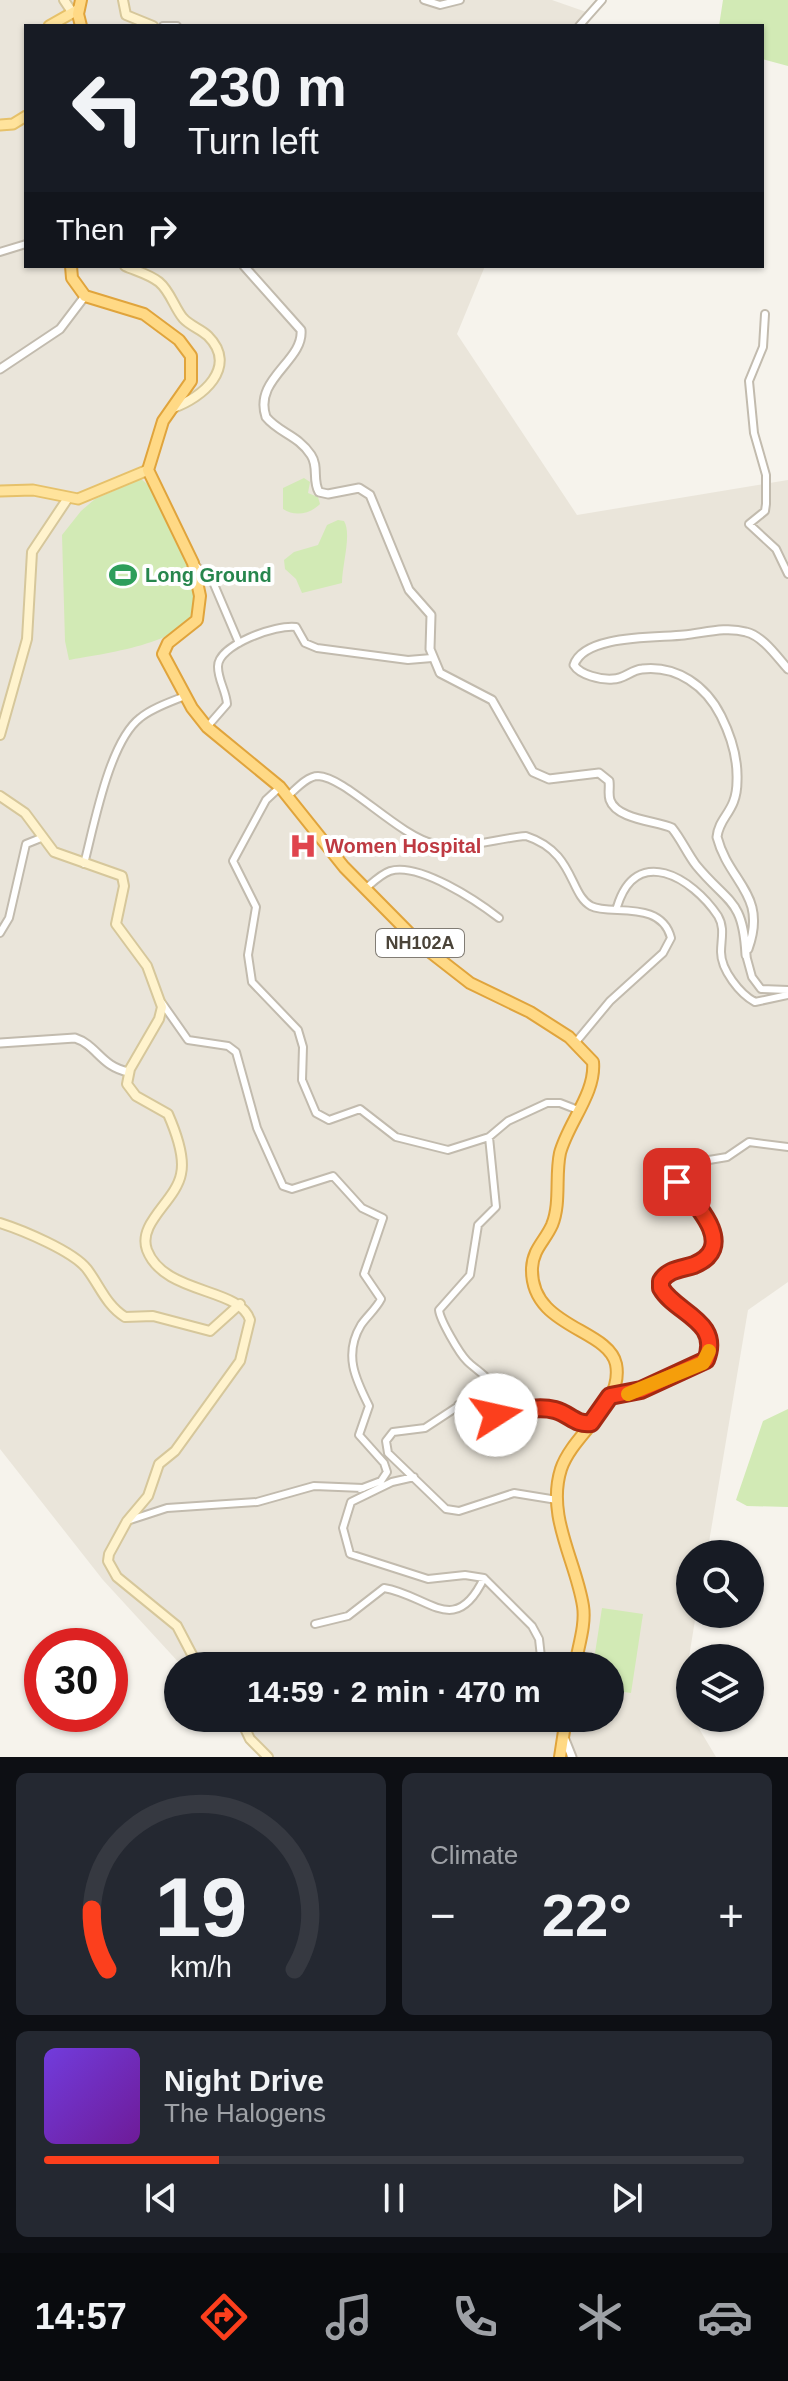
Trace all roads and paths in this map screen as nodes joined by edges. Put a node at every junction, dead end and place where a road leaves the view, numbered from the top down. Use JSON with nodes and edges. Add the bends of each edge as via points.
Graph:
{"nodes":[{"id":1,"x":64,"y":0,"type":"edge"},
{"id":2,"x":123,"y":0,"type":"edge"},
{"id":3,"x":424,"y":0,"type":"edge"},
{"id":4,"x":460,"y":0,"type":"edge"},
{"id":5,"x":602,"y":0,"type":"edge"},
{"id":6,"x":77,"y":7,"type":"edge"},
{"id":7,"x":52,"y":24,"type":"edge"},
{"id":8,"x":148,"y":24,"type":"edge"},
{"id":9,"x":581,"y":24,"type":"edge"},
{"id":10,"x":24,"y":117,"type":"edge"},
{"id":11,"x":0,"y":125,"type":"edge"},
{"id":12,"x":24,"y":245,"type":"edge"},
{"id":13,"x":0,"y":252,"type":"edge"},
{"id":14,"x":71,"y":268,"type":"edge"},
{"id":15,"x":129,"y":268,"type":"edge"},
{"id":16,"x":246,"y":268,"type":"edge"},
{"id":17,"x":85,"y":296,"type":"junction"},
{"id":18,"x":765,"y":314,"type":"dead end"},
{"id":19,"x":0,"y":369,"type":"edge"},
{"id":20,"x":170,"y":408,"type":"junction"},
{"id":21,"x":148,"y":470,"type":"junction"},
{"id":22,"x":0,"y":491,"type":"edge"},
{"id":23,"x":68,"y":498,"type":"junction"},
{"id":24,"x":193,"y":563,"type":"junction"},
{"id":25,"x":788,"y":574,"type":"edge"},
{"id":26,"x":239,"y":643,"type":"junction"},
{"id":27,"x":432,"y":658,"type":"junction"},
{"id":28,"x":788,"y":669,"type":"edge"},
{"id":29,"x":185,"y":696,"type":"junction"},
{"id":30,"x":207,"y":727,"type":"junction"},
{"id":31,"x":0,"y":735,"type":"edge"},
{"id":32,"x":284,"y":791,"type":"junction"},
{"id":33,"x":0,"y":796,"type":"edge"},
{"id":34,"x":41,"y":838,"type":"junction"},
{"id":35,"x":83,"y":865,"type":"junction"},
{"id":36,"x":365,"y":889,"type":"junction"},
{"id":37,"x":617,"y":907,"type":"junction"},
{"id":38,"x":499,"y":918,"type":"dead end"},
{"id":39,"x":0,"y":933,"type":"edge"},
{"id":40,"x":746,"y":955,"type":"junction"},
{"id":41,"x":788,"y":993,"type":"edge"},
{"id":42,"x":161,"y":1002,"type":"junction"},
{"id":43,"x":576,"y":1042,"type":"junction"},
{"id":44,"x":0,"y":1043,"type":"edge"},
{"id":45,"x":129,"y":1072,"type":"junction"},
{"id":46,"x":578,"y":1110,"type":"junction"},
{"id":47,"x":489,"y":1137,"type":"junction"},
{"id":48,"x":788,"y":1147,"type":"edge"},
{"id":49,"x":0,"y":1223,"type":"edge"},
{"id":50,"x":240,"y":1304,"type":"junction"},
{"id":51,"x":610,"y":1396,"type":"junction"},
{"id":52,"x":455,"y":1406,"type":"junction"},
{"id":53,"x":591,"y":1423,"type":"junction"},
{"id":54,"x":396,"y":1462,"type":"junction"},
{"id":55,"x":414,"y":1477,"type":"junction"},
{"id":56,"x":392,"y":1482,"type":"junction"},
{"id":57,"x":379,"y":1488,"type":"junction"},
{"id":58,"x":360,"y":1489,"type":"junction"},
{"id":59,"x":557,"y":1500,"type":"junction"},
{"id":60,"x":127,"y":1521,"type":"junction"},
{"id":61,"x":484,"y":1578,"type":"junction"},
{"id":62,"x":315,"y":1624,"type":"dead end"},
{"id":63,"x":191,"y":1652,"type":"edge"},
{"id":64,"x":540,"y":1652,"type":"edge"},
{"id":65,"x":577,"y":1652,"type":"edge"},
{"id":66,"x":247,"y":1732,"type":"edge"},
{"id":67,"x":564,"y":1732,"type":"edge"},
{"id":68,"x":566,"y":1732,"type":"edge"},
{"id":69,"x":268,"y":1757,"type":"edge"},
{"id":70,"x":560,"y":1757,"type":"edge"},
{"id":71,"x":572,"y":1757,"type":"edge"}],
"edges":[{"from":1,"to":6,"type":"main road"},
{"from":2,"to":8,"type":"main road","via":[[126,15]]},
{"from":3,"to":4,"type":"street","via":[[440,5]]},
{"from":5,"to":9,"type":"street"},
{"from":6,"to":7,"type":"main road"},
{"from":10,"to":11,"type":"main road"},
{"from":12,"to":13,"type":"street"},
{"from":14,"to":17,"type":"highway"},
{"from":15,"to":20,"type":"main road","via":[[159,282],[182,316],[218,350],[218,371],[207,389]]},
{"from":16,"to":27,"type":"street","via":[[301,330],[298,348],[268,388],[266,417],[292,433],[310,453],[319,492],[359,488],[373,498],[409,590],[431,615]]},
{"from":17,"to":19,"type":"street","via":[[60,329]]},
{"from":17,"to":20,"type":"highway","via":[[144,314],[187,347],[191,381]]},
{"from":18,"to":25,"type":"street","via":[[763,347],[749,381],[766,504],[749,524],[776,549]]},
{"from":20,"to":21,"type":"highway"},
{"from":21,"to":23,"type":"main road","via":[[87,497]]},
{"from":21,"to":24,"type":"highway","number":"NH102A"},
{"from":22,"to":23,"type":"main road","via":[[33,490]]},
{"from":23,"to":31,"type":"main road","via":[[32,552],[25,653]]},
{"from":24,"to":26,"type":"street","via":[[213,582]]},
{"from":24,"to":29,"type":"highway","number":"NH102A","via":[[200,596],[197,620],[168,643],[163,654]]},
{"from":26,"to":27,"type":"street","via":[[289,626],[317,648],[408,660]]},
{"from":26,"to":30,"type":"street","via":[[224,651],[218,663],[227,704]]},
{"from":27,"to":40,"type":"street","via":[[447,679],[496,704],[538,775],[549,779],[599,773],[609,781],[614,806],[646,823],[672,828],[697,866],[738,908]]},
{"from":28,"to":40,"type":"street","via":[[757,637],[728,630],[641,635],[587,651],[574,665],[584,674],[613,679],[640,669],[666,671],[699,686],[716,705],[738,777],[736,802],[717,837],[754,909]]},
{"from":29,"to":30,"type":"highway","number":"NH102A"},
{"from":29,"to":35,"type":"street","via":[[140,718],[128,732],[111,766]]},
{"from":30,"to":32,"type":"highway","number":"NH102A"},
{"from":32,"to":36,"type":"highway","number":"NH102A","via":[[314,834]]},
{"from":32,"to":37,"type":"street","via":[[318,776],[437,845],[526,836],[539,840],[561,858],[587,903]]},
{"from":32,"to":47,"type":"street","via":[[266,800],[233,861],[256,907],[250,974],[265,999],[298,1030],[302,1080],[316,1113],[329,1120],[360,1109],[387,1133],[436,1150],[458,1149]]},
{"from":33,"to":34,"type":"main road","via":[[25,813]]},
{"from":34,"to":35,"type":"main road","via":[[54,852]]},
{"from":34,"to":39,"type":"street","via":[[26,844],[9,918]]},
{"from":35,"to":42,"type":"main road","via":[[122,876],[116,924],[147,966]]},
{"from":36,"to":38,"type":"street","via":[[393,870],[412,872],[462,892]]},
{"from":36,"to":43,"type":"highway","number":"NH102A","via":[[458,975]]},
{"from":37,"to":41,"type":"street","via":[[636,875],[671,875],[717,915],[723,931],[722,963],[743,994],[755,1002]]},
{"from":37,"to":43,"type":"street","via":[[649,915],[671,938],[663,953],[610,1001]]},
{"from":40,"to":41,"type":"street","via":[[761,989]]},
{"from":42,"to":45,"type":"main road","via":[[159,1019]]},
{"from":42,"to":58,"type":"street","via":[[188,1040],[236,1052],[260,1135],[283,1186],[292,1189],[333,1176],[362,1208],[383,1218],[364,1274],[381,1299],[359,1329],[353,1362],[356,1385],[369,1406],[359,1435],[387,1472],[381,1481]]},
{"from":43,"to":46,"type":"highway","via":[[589,1053],[594,1070]]},
{"from":44,"to":45,"type":"street","via":[[75,1038],[112,1068]]},
{"from":45,"to":50,"type":"main road","via":[[127,1084],[136,1096],[168,1114],[182,1167],[178,1185],[145,1233],[149,1255],[171,1278]]},
{"from":46,"to":47,"type":"street","via":[[547,1103],[508,1121]]},
{"from":46,"to":51,"type":"highway","via":[[558,1161],[553,1222],[538,1246],[532,1274],[551,1312],[615,1359]]},
{"from":47,"to":52,"type":"street","via":[[496,1207],[478,1225],[470,1275],[439,1310],[464,1358],[494,1386],[496,1397],[492,1403]]},
{"from":48,"to":51,"type":"street","via":[[749,1142],[727,1157],[677,1169],[677,1182],[707,1217],[713,1236],[699,1262],[669,1272],[661,1288],[702,1325],[708,1356],[641,1390]]},
{"from":49,"to":50,"type":"main road","via":[[20,1227],[78,1259],[125,1317],[153,1316],[210,1331]]},
{"from":50,"to":60,"type":"main road","via":[[250,1328],[240,1361],[175,1451],[159,1464],[148,1496]]},
{"from":51,"to":53,"type":"highway"},
{"from":52,"to":53,"type":"street","via":[[496,1415],[543,1407],[578,1424]]},
{"from":52,"to":54,"type":"street","via":[[425,1428],[399,1429],[388,1436],[386,1447]]},
{"from":53,"to":59,"type":"highway","via":[[566,1458]]},
{"from":54,"to":55,"type":"street"},
{"from":54,"to":56,"type":"street"},
{"from":55,"to":56,"type":"street"},
{"from":55,"to":59,"type":"street","via":[[452,1511],[514,1493]]},
{"from":56,"to":57,"type":"street"},
{"from":57,"to":58,"type":"street"},
{"from":57,"to":61,"type":"street","via":[[357,1497],[347,1508],[343,1528],[350,1554],[428,1579]]},
{"from":58,"to":60,"type":"street","via":[[314,1486],[257,1502],[167,1508]]},
{"from":59,"to":65,"type":"highway","via":[[583,1611]]},
{"from":60,"to":63,"type":"main road","via":[[109,1554],[111,1570],[177,1626]]},
{"from":61,"to":62,"type":"street","via":[[471,1602],[461,1608],[439,1609],[384,1588],[348,1616]]},
{"from":61,"to":64,"type":"street","via":[[532,1626]]},
{"from":66,"to":69,"type":"main road"},
{"from":67,"to":70,"type":"highway"},
{"from":68,"to":71,"type":"street"}]}
